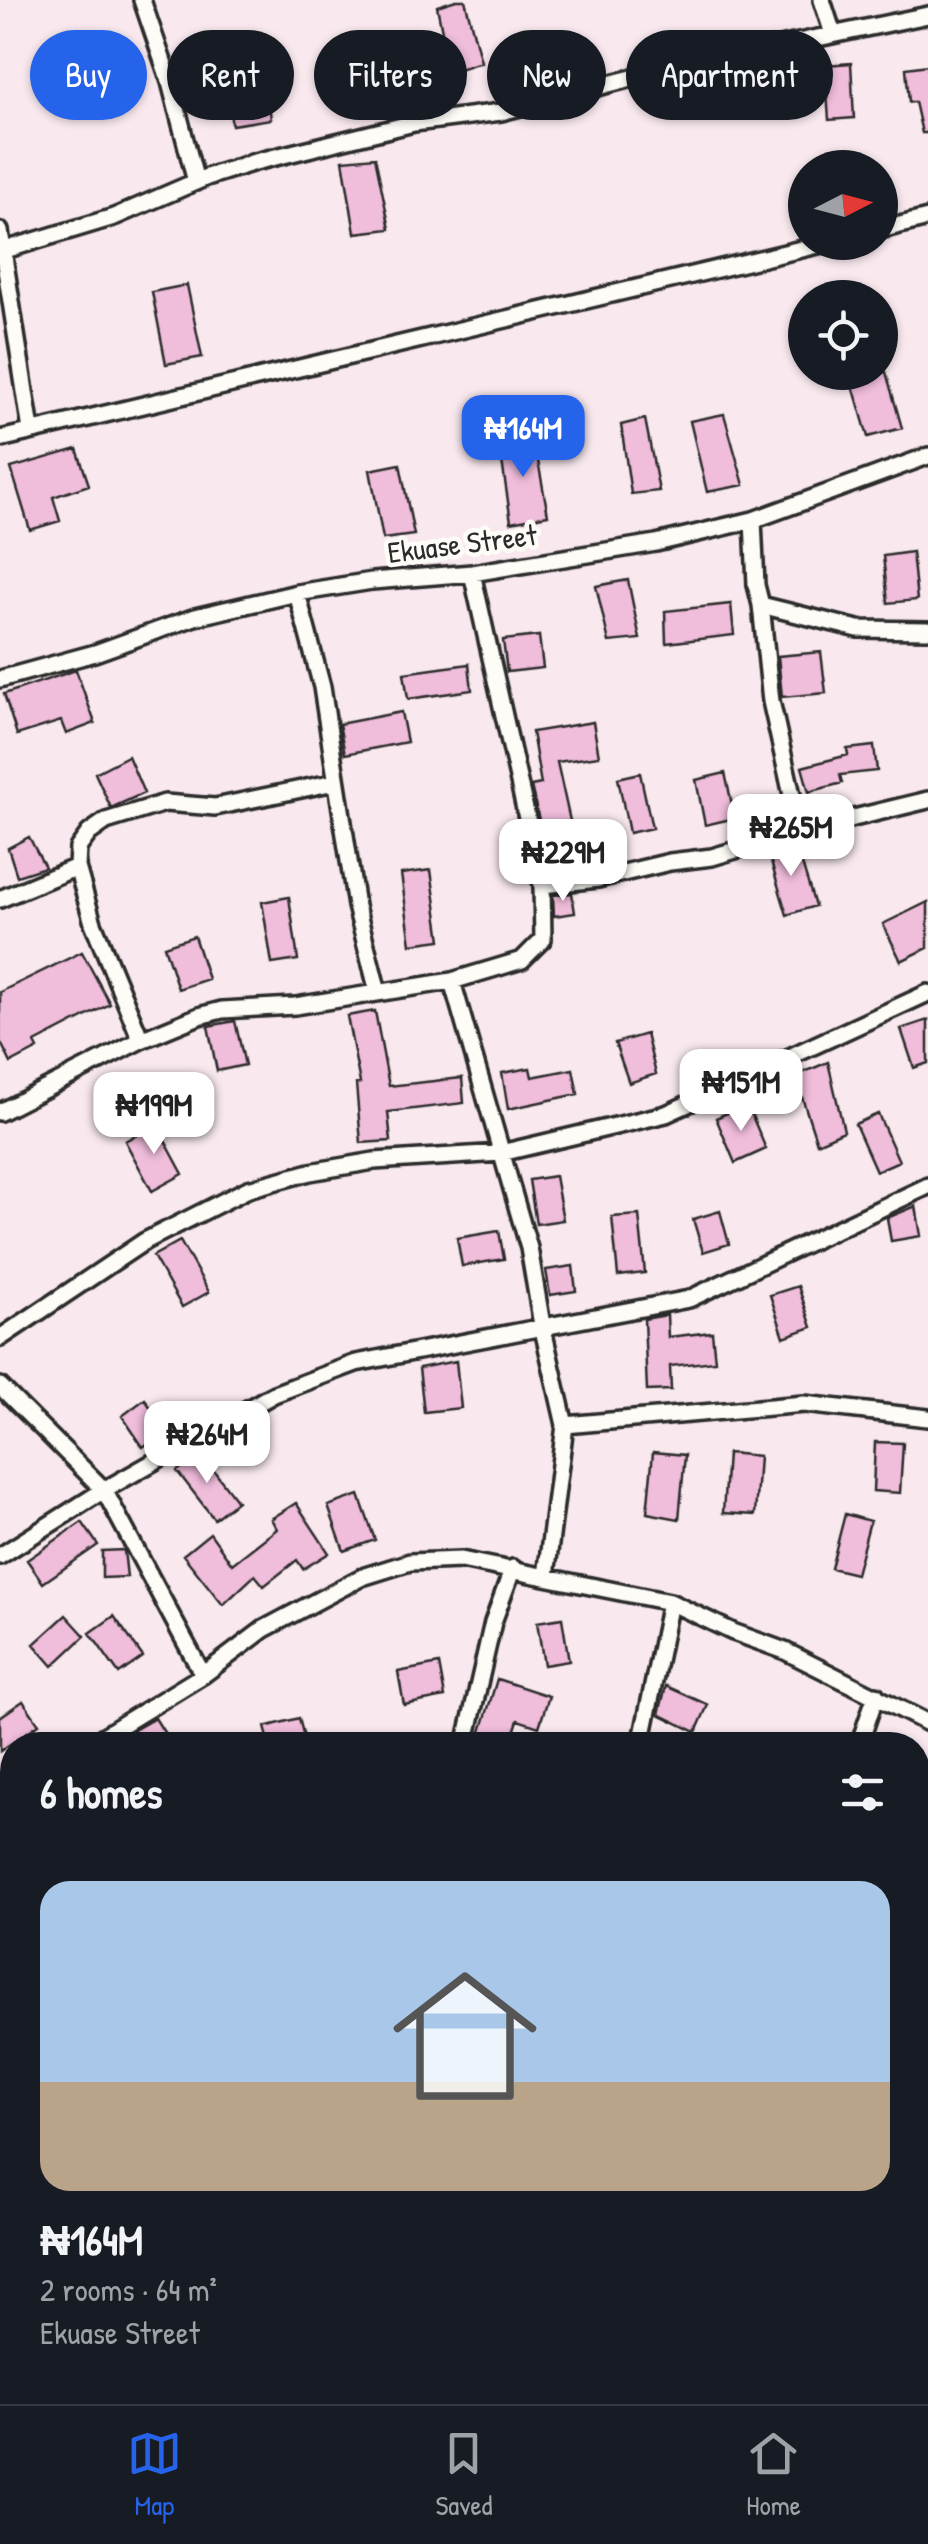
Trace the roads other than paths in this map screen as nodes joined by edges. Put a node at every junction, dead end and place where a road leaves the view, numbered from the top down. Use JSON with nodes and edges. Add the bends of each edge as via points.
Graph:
{"nodes":[{"id":1,"x":142,"y":0,"type":"edge"},
{"id":2,"x":822,"y":0,"type":"edge"},
{"id":3,"x":928,"y":15,"type":"edge"},
{"id":4,"x":832,"y":30,"type":"edge"},
{"id":5,"x":833,"y":34,"type":"edge"},
{"id":6,"x":626,"y":80,"type":"edge"},
{"id":7,"x":196,"y":182,"type":"junction"},
{"id":8,"x":928,"y":218,"type":"edge"},
{"id":9,"x":898,"y":226,"type":"edge"},
{"id":10,"x":0,"y":231,"type":"edge"},
{"id":11,"x":5,"y":250,"type":"junction"},
{"id":12,"x":788,"y":252,"type":"edge"},
{"id":13,"x":31,"y":430,"type":"junction"},
{"id":14,"x":0,"y":439,"type":"edge"},
{"id":15,"x":928,"y":456,"type":"edge"},
{"id":16,"x":753,"y":520,"type":"junction"},
{"id":17,"x":472,"y":572,"type":"junction"},
{"id":18,"x":297,"y":593,"type":"junction"},
{"id":19,"x":761,"y":605,"type":"junction"},
{"id":20,"x":928,"y":630,"type":"edge"},
{"id":21,"x":0,"y":680,"type":"edge"},
{"id":22,"x":335,"y":782,"type":"junction"},
{"id":23,"x":928,"y":800,"type":"edge"},
{"id":24,"x":800,"y":831,"type":"junction"},
{"id":25,"x":77,"y":867,"type":"junction"},
{"id":26,"x":542,"y":885,"type":"junction"},
{"id":27,"x":0,"y":899,"type":"edge"},
{"id":28,"x":452,"y":981,"type":"junction"},
{"id":29,"x":378,"y":992,"type":"junction"},
{"id":30,"x":928,"y":993,"type":"edge"},
{"id":31,"x":141,"y":1040,"type":"junction"},
{"id":32,"x":0,"y":1112,"type":"edge"},
{"id":33,"x":501,"y":1152,"type":"junction"},
{"id":34,"x":928,"y":1186,"type":"edge"},
{"id":35,"x":542,"y":1325,"type":"junction"},
{"id":36,"x":0,"y":1338,"type":"edge"},
{"id":37,"x":0,"y":1386,"type":"edge"},
{"id":38,"x":928,"y":1418,"type":"edge"},
{"id":39,"x":564,"y":1424,"type":"junction"},
{"id":40,"x":104,"y":1490,"type":"junction"},
{"id":41,"x":0,"y":1556,"type":"edge"},
{"id":42,"x":513,"y":1568,"type":"junction"},
{"id":43,"x":546,"y":1576,"type":"junction"},
{"id":44,"x":670,"y":1602,"type":"junction"},
{"id":45,"x":204,"y":1675,"type":"junction"},
{"id":46,"x":876,"y":1695,"type":"junction"},
{"id":47,"x":928,"y":1723,"type":"edge"},
{"id":48,"x":110,"y":1732,"type":"edge"},
{"id":49,"x":468,"y":1732,"type":"edge"},
{"id":50,"x":644,"y":1732,"type":"edge"},
{"id":51,"x":863,"y":1732,"type":"edge"}],
"edges":[{"from":1,"to":7,"type":"street"},
{"from":2,"to":4,"type":"street"},
{"from":3,"to":5,"type":"street"},
{"from":6,"to":7,"type":"street","via":[[501,112],[414,124]]},
{"from":7,"to":11,"type":"street","via":[[114,217]]},
{"from":8,"to":9,"type":"street"},
{"from":10,"to":11,"type":"street"},
{"from":11,"to":13,"type":"street"},
{"from":12,"to":13,"type":"street"},
{"from":13,"to":14,"type":"street"},
{"from":15,"to":16,"type":"street","name":"Ekuase Street"},
{"from":16,"to":17,"type":"street","name":"Ekuase Street"},
{"from":16,"to":19,"type":"street"},
{"from":17,"to":18,"type":"street","name":"Ekuase Street"},
{"from":17,"to":26,"type":"street"},
{"from":18,"to":21,"type":"street","name":"Ekuase Street","via":[[195,616]]},
{"from":18,"to":22,"type":"street","via":[[322,687]]},
{"from":19,"to":20,"type":"street","via":[[858,629]]},
{"from":19,"to":24,"type":"street","via":[[772,701]]},
{"from":22,"to":25,"type":"street","via":[[215,807],[164,802],[106,820],[78,848]]},
{"from":22,"to":29,"type":"street"},
{"from":23,"to":24,"type":"street"},
{"from":24,"to":26,"type":"street","via":[[598,880]]},
{"from":25,"to":27,"type":"street"},
{"from":25,"to":31,"type":"street"},
{"from":26,"to":28,"type":"street","via":[[543,939],[534,949],[522,960]]},
{"from":28,"to":29,"type":"street"},
{"from":28,"to":33,"type":"street"},
{"from":29,"to":31,"type":"street","via":[[222,1010]]},
{"from":30,"to":33,"type":"street","via":[[666,1114]]},
{"from":31,"to":32,"type":"street"},
{"from":33,"to":35,"type":"street","via":[[529,1248]]},
{"from":33,"to":36,"type":"street","via":[[374,1161],[248,1189],[144,1241]]},
{"from":34,"to":35,"type":"street","via":[[689,1299]]},
{"from":35,"to":39,"type":"street"},
{"from":35,"to":40,"type":"street","via":[[356,1362],[274,1394]]},
{"from":37,"to":40,"type":"street"},
{"from":38,"to":39,"type":"street","via":[[804,1404]]},
{"from":39,"to":43,"type":"street"},
{"from":40,"to":41,"type":"street"},
{"from":40,"to":45,"type":"street"},
{"from":42,"to":43,"type":"street"},
{"from":42,"to":45,"type":"street","via":[[410,1562],[362,1578],[264,1630]]},
{"from":42,"to":49,"type":"street"},
{"from":43,"to":44,"type":"street"},
{"from":44,"to":46,"type":"street"},
{"from":44,"to":50,"type":"street"},
{"from":45,"to":48,"type":"street"},
{"from":46,"to":47,"type":"street"},
{"from":46,"to":51,"type":"street"}]}
